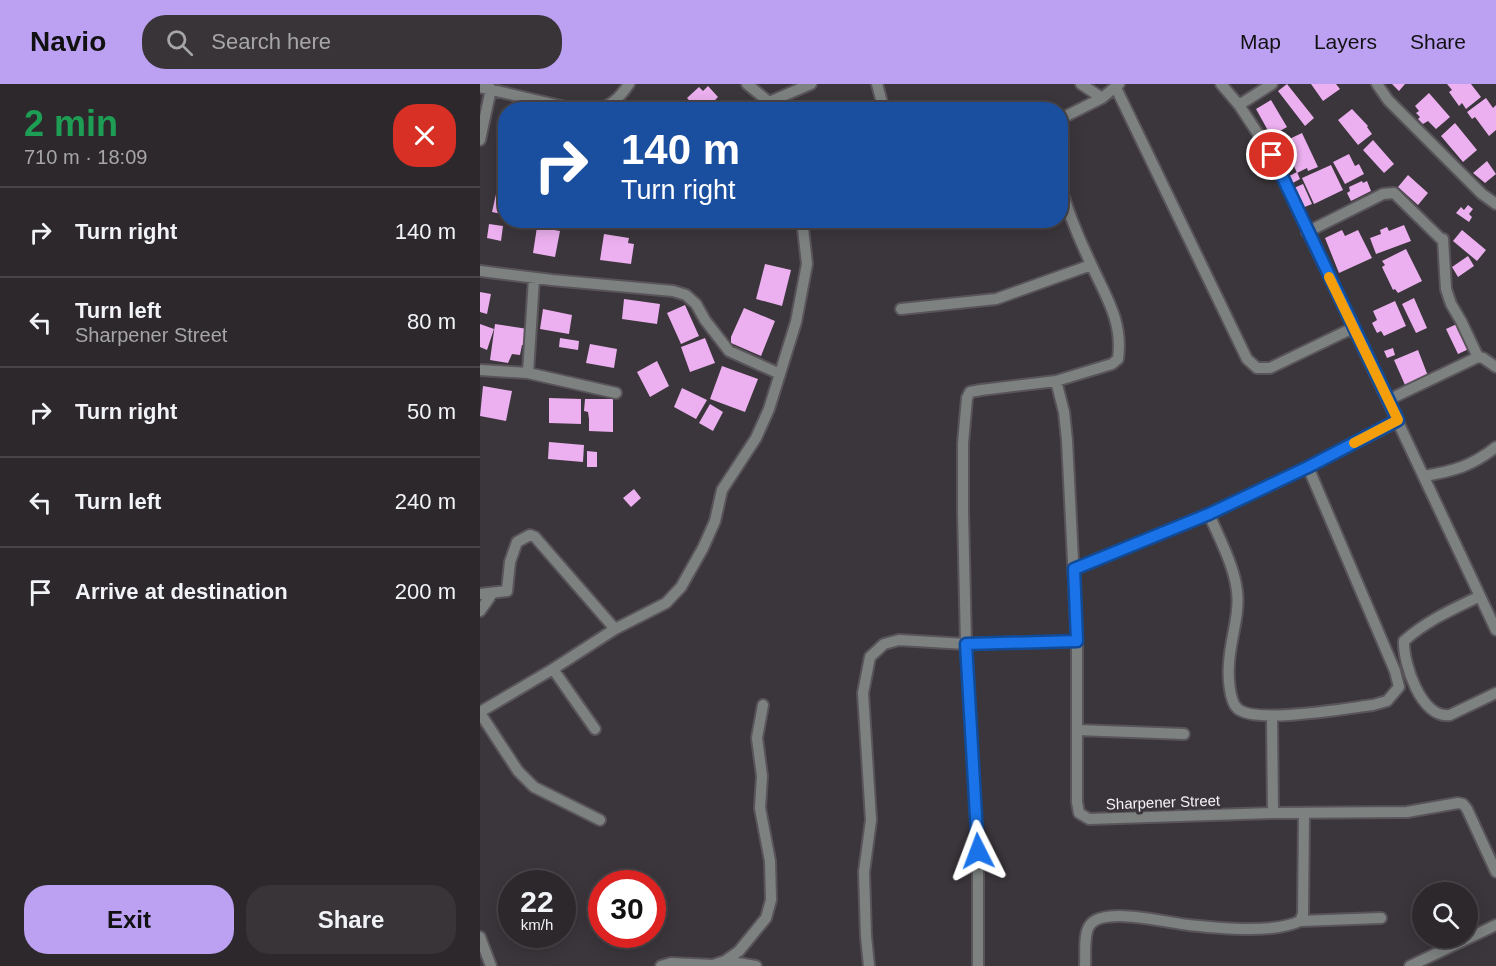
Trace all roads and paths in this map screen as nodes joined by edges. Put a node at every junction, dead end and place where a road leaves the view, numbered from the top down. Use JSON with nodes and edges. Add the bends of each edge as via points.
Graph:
{"nodes":[{"id":1,"x":629,"y":84,"type":"edge"},
{"id":2,"x":747,"y":84,"type":"edge"},
{"id":3,"x":811,"y":84,"type":"edge"},
{"id":4,"x":877,"y":84,"type":"edge"},
{"id":5,"x":1081,"y":84,"type":"edge"},
{"id":6,"x":1221,"y":84,"type":"edge"},
{"id":7,"x":1272,"y":84,"type":"edge"},
{"id":8,"x":1377,"y":84,"type":"edge"},
{"id":9,"x":1117,"y":86,"type":"edge"},
{"id":10,"x":486,"y":88,"type":"edge"},
{"id":11,"x":1102,"y":98,"type":"junction"},
{"id":12,"x":545,"y":102,"type":"edge"},
{"id":13,"x":614,"y":102,"type":"edge"},
{"id":14,"x":766,"y":102,"type":"edge"},
{"id":15,"x":777,"y":102,"type":"edge"},
{"id":16,"x":882,"y":102,"type":"edge"},
{"id":17,"x":1239,"y":105,"type":"junction"},
{"id":18,"x":1068,"y":111,"type":"edge"},
{"id":19,"x":1075,"y":111,"type":"junction"},
{"id":20,"x":1068,"y":115,"type":"edge"},
{"id":21,"x":480,"y":140,"type":"edge"},
{"id":22,"x":1496,"y":204,"type":"edge"},
{"id":23,"x":1068,"y":212,"type":"edge"},
{"id":24,"x":803,"y":228,"type":"edge"},
{"id":25,"x":1307,"y":232,"type":"junction"},
{"id":26,"x":1091,"y":265,"type":"junction"},
{"id":27,"x":480,"y":271,"type":"edge"},
{"id":28,"x":534,"y":278,"type":"junction"},
{"id":29,"x":901,"y":309,"type":"dead end"},
{"id":30,"x":1353,"y":328,"type":"junction"},
{"id":31,"x":1478,"y":357,"type":"junction"},
{"id":32,"x":1496,"y":367,"type":"edge"},
{"id":33,"x":480,"y":370,"type":"edge"},
{"id":34,"x":528,"y":373,"type":"junction"},
{"id":35,"x":780,"y":374,"type":"junction"},
{"id":36,"x":1056,"y":381,"type":"junction"},
{"id":37,"x":616,"y":393,"type":"dead end"},
{"id":38,"x":1388,"y":400,"type":"junction"},
{"id":39,"x":1398,"y":420,"type":"junction"},
{"id":40,"x":1496,"y":447,"type":"edge"},
{"id":41,"x":1308,"y":467,"type":"junction"},
{"id":42,"x":1424,"y":477,"type":"junction"},
{"id":43,"x":1209,"y":514,"type":"junction"},
{"id":44,"x":1074,"y":569,"type":"junction"},
{"id":45,"x":480,"y":594,"type":"edge"},
{"id":46,"x":492,"y":594,"type":"junction"},
{"id":47,"x":1480,"y":596,"type":"junction"},
{"id":48,"x":480,"y":611,"type":"edge"},
{"id":49,"x":615,"y":629,"type":"junction"},
{"id":50,"x":1496,"y":630,"type":"edge"},
{"id":51,"x":1077,"y":641,"type":"junction"},
{"id":52,"x":966,"y":644,"type":"junction"},
{"id":53,"x":553,"y":669,"type":"junction"},
{"id":54,"x":1496,"y":693,"type":"edge"},
{"id":55,"x":763,"y":705,"type":"dead end"},
{"id":56,"x":480,"y":713,"type":"edge"},
{"id":57,"x":1272,"y":716,"type":"junction"},
{"id":58,"x":595,"y":729,"type":"dead end"},
{"id":59,"x":1077,"y":730,"type":"junction"},
{"id":60,"x":1184,"y":734,"type":"dead end"},
{"id":61,"x":1274,"y":813,"type":"junction"},
{"id":62,"x":1304,"y":814,"type":"junction"},
{"id":63,"x":600,"y":820,"type":"dead end"},
{"id":64,"x":1496,"y":872,"type":"edge"},
{"id":65,"x":1381,"y":918,"type":"dead end"},
{"id":66,"x":1299,"y":921,"type":"junction"},
{"id":67,"x":1496,"y":925,"type":"edge"},
{"id":68,"x":480,"y":938,"type":"edge"},
{"id":69,"x":725,"y":961,"type":"junction"},
{"id":70,"x":491,"y":966,"type":"edge"},
{"id":71,"x":661,"y":966,"type":"edge"},
{"id":72,"x":756,"y":966,"type":"edge"},
{"id":73,"x":869,"y":966,"type":"edge"},
{"id":74,"x":978,"y":966,"type":"edge"},
{"id":75,"x":1085,"y":966,"type":"edge"},
{"id":76,"x":1410,"y":966,"type":"edge"}],
"edges":[{"from":1,"to":13,"type":"street"},
{"from":2,"to":14,"type":"street"},
{"from":3,"to":15,"type":"street"},
{"from":4,"to":16,"type":"street"},
{"from":5,"to":11,"type":"street"},
{"from":6,"to":17,"type":"street"},
{"from":7,"to":17,"type":"street"},
{"from":8,"to":22,"type":"street","via":[[1396,108]]},
{"from":9,"to":11,"type":"street"},
{"from":9,"to":30,"type":"street","via":[[1247,359],[1257,368],[1270,368]]},
{"from":10,"to":12,"type":"street"},
{"from":10,"to":21,"type":"street"},
{"from":11,"to":19,"type":"street"},
{"from":17,"to":25,"type":"street","via":[[1272,155]]},
{"from":18,"to":19,"type":"street"},
{"from":19,"to":20,"type":"street"},
{"from":23,"to":26,"type":"street"},
{"from":24,"to":35,"type":"street","via":[[807,264],[796,322]]},
{"from":25,"to":30,"type":"street"},
{"from":25,"to":31,"type":"street","via":[[1383,194],[1394,193],[1443,239],[1446,289]]},
{"from":26,"to":29,"type":"street","via":[[996,299]]},
{"from":26,"to":36,"type":"street","via":[[1119,329],[1118,358],[1112,364]]},
{"from":27,"to":28,"type":"street"},
{"from":28,"to":34,"type":"street"},
{"from":28,"to":35,"type":"street","via":[[686,295],[729,351]]},
{"from":30,"to":38,"type":"street"},
{"from":31,"to":32,"type":"street"},
{"from":31,"to":38,"type":"street"},
{"from":33,"to":34,"type":"street"},
{"from":34,"to":37,"type":"street"},
{"from":35,"to":49,"type":"street","via":[[770,409],[722,490],[715,521],[681,587],[666,603]]},
{"from":36,"to":44,"type":"street","name":"Sharpener Street","via":[[1067,440]]},
{"from":36,"to":52,"type":"street","via":[[970,392],[967,398],[963,443]]},
{"from":38,"to":39,"type":"street"},
{"from":39,"to":41,"type":"street"},
{"from":39,"to":42,"type":"street"},
{"from":40,"to":42,"type":"street","via":[[1456,471]]},
{"from":41,"to":43,"type":"street"},
{"from":41,"to":57,"type":"street","via":[[1399,687],[1387,701],[1373,705]]},
{"from":42,"to":47,"type":"street"},
{"from":43,"to":44,"type":"street"},
{"from":43,"to":57,"type":"street","via":[[1238,591],[1228,667],[1232,698],[1237,708],[1248,714]]},
{"from":44,"to":51,"type":"street","name":"Sharpener Street"},
{"from":45,"to":46,"type":"street"},
{"from":46,"to":48,"type":"street"},
{"from":46,"to":49,"type":"street","via":[[509,588],[510,562],[517,542],[530,535]]},
{"from":47,"to":50,"type":"street"},
{"from":47,"to":54,"type":"street","via":[[1416,630],[1404,641],[1404,652],[1419,695],[1443,716]]},
{"from":49,"to":53,"type":"street"},
{"from":51,"to":52,"type":"street"},
{"from":51,"to":59,"type":"street","name":"Sharpener Street"},
{"from":52,"to":73,"type":"street","via":[[899,640],[884,644],[870,657],[863,693],[871,820],[864,872]]},
{"from":52,"to":74,"type":"street","via":[[978,851]]},
{"from":53,"to":56,"type":"street"},
{"from":53,"to":58,"type":"street"},
{"from":55,"to":69,"type":"street","via":[[757,738],[762,776],[760,808],[770,861],[771,900],[766,918],[739,951]]},
{"from":56,"to":63,"type":"street","via":[[518,771],[534,787]]},
{"from":57,"to":61,"type":"street"},
{"from":59,"to":60,"type":"street"},
{"from":59,"to":61,"type":"street","name":"Sharpener Street","via":[[1077,802],[1079,813],[1089,819]]},
{"from":61,"to":62,"type":"street","name":"Sharpener Street"},
{"from":62,"to":64,"type":"street","name":"Sharpener Street","via":[[1407,812],[1463,804]]},
{"from":62,"to":66,"type":"street","via":[[1303,914]]},
{"from":65,"to":66,"type":"street"},
{"from":66,"to":75,"type":"street","via":[[1249,929],[1136,917],[1102,918],[1087,931]]},
{"from":67,"to":76,"type":"street"},
{"from":68,"to":70,"type":"street"},
{"from":69,"to":71,"type":"street","via":[[713,965]]},
{"from":69,"to":72,"type":"street"}]}
